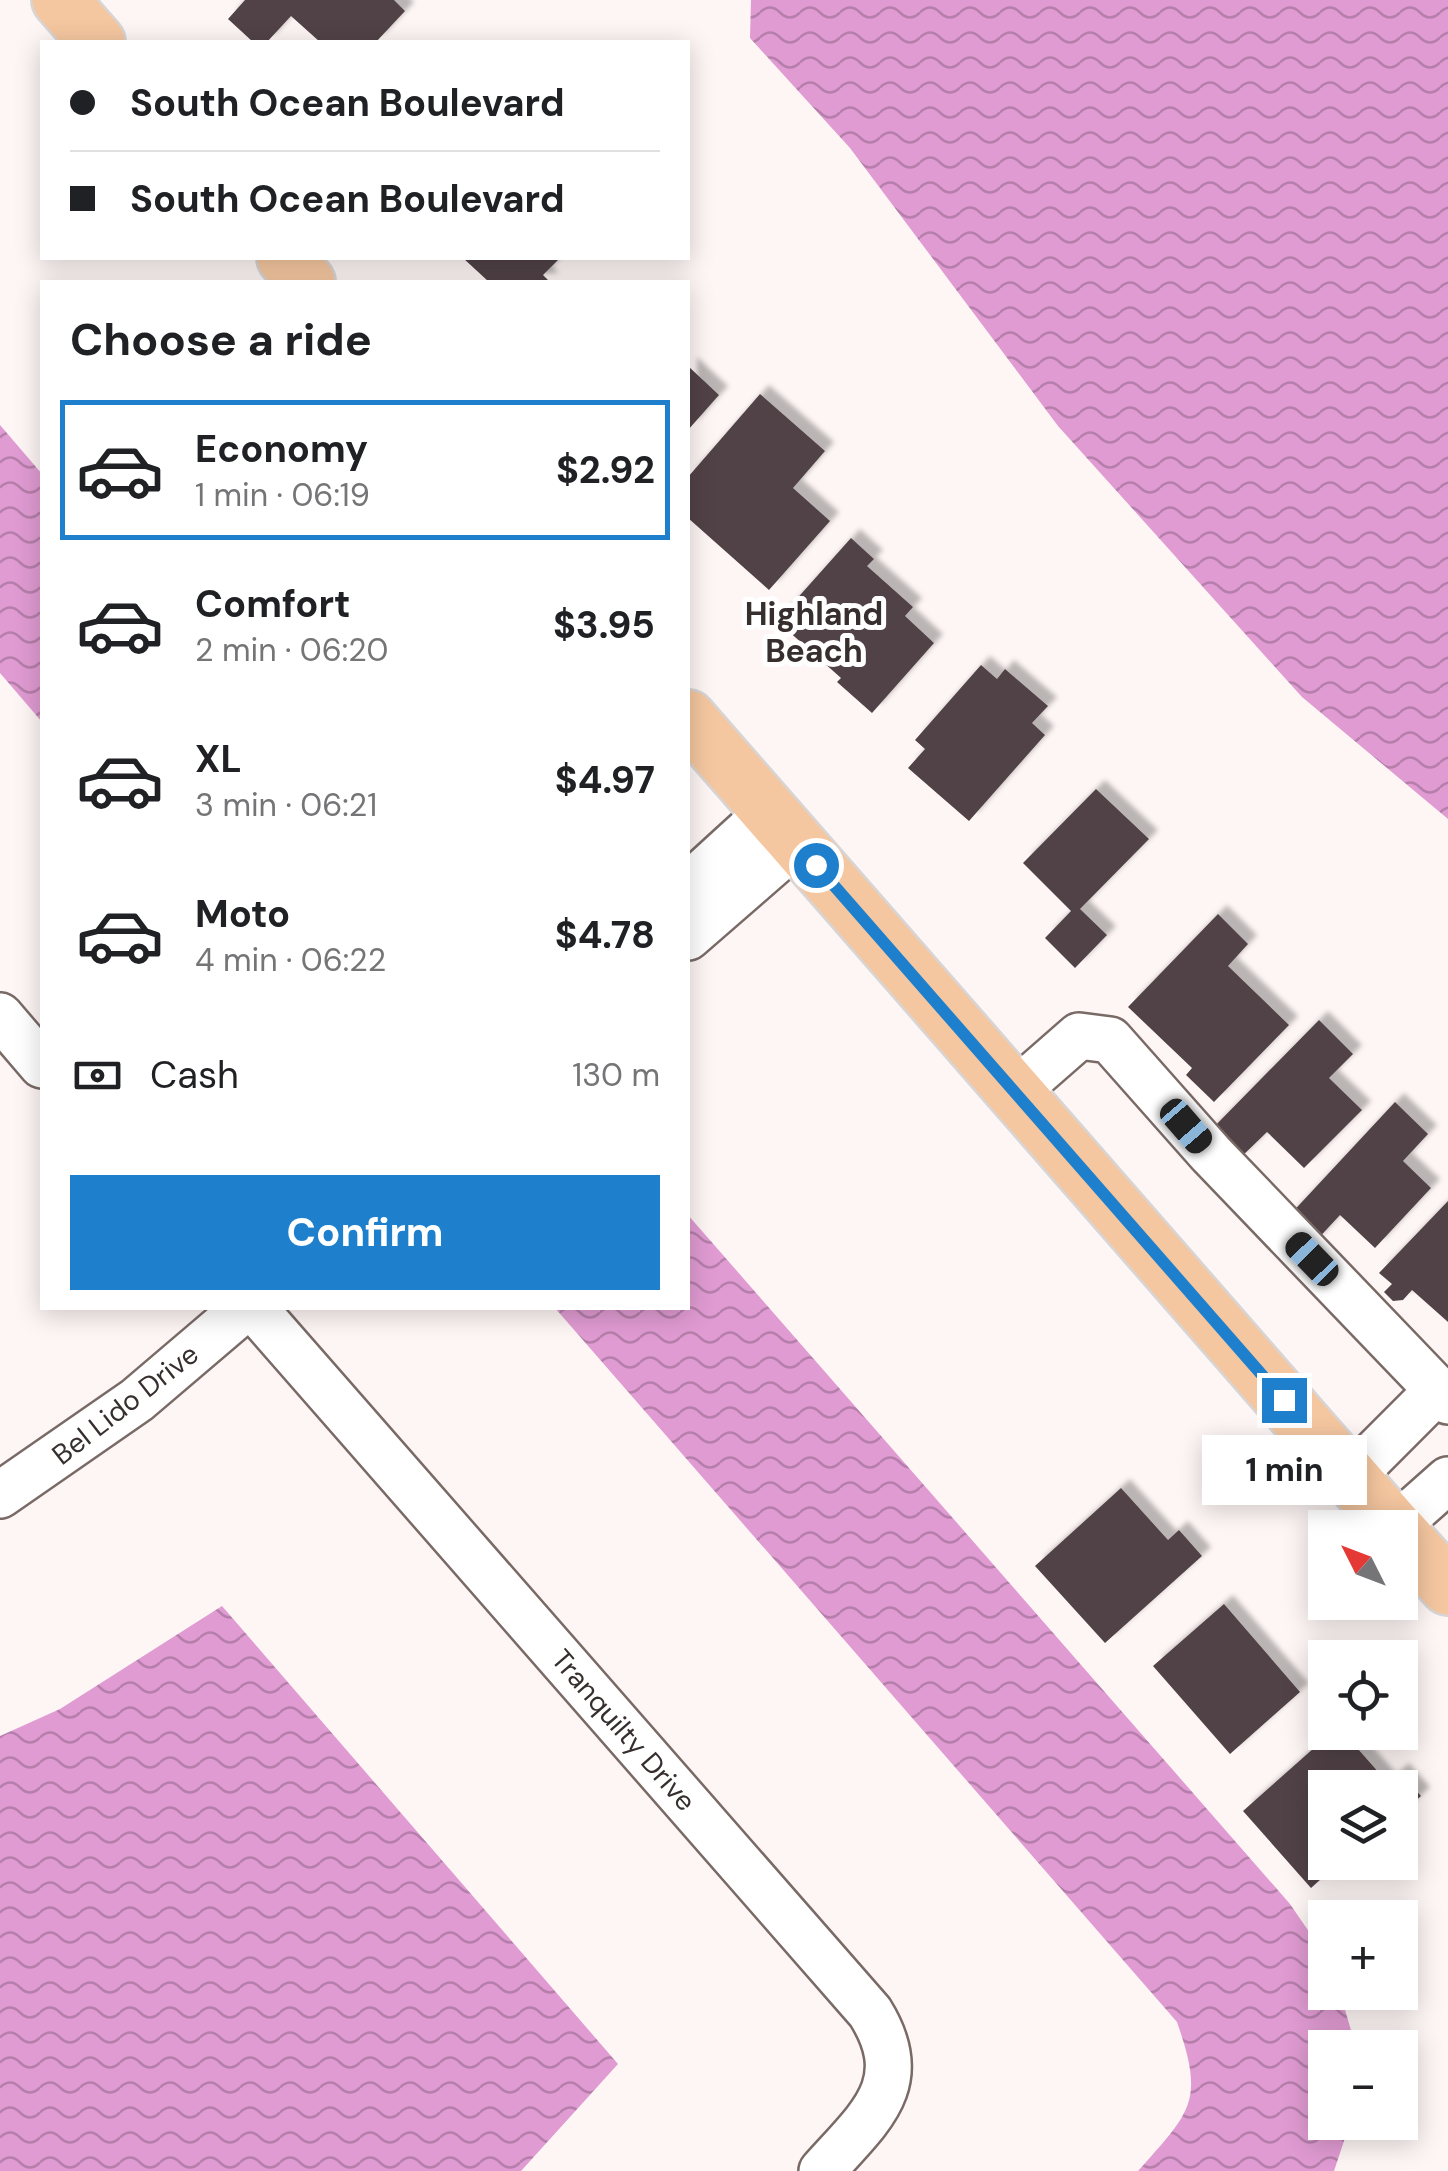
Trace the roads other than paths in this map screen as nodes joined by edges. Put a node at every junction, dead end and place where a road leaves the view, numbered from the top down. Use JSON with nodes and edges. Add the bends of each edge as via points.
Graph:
{"nodes":[{"id":1,"x":60,"y":0,"type":"edge"},
{"id":2,"x":96,"y":40,"type":"edge"},
{"id":3,"x":287,"y":260,"type":"edge"},
{"id":4,"x":305,"y":280,"type":"edge"},
{"id":5,"x":691,"y":729,"type":"edge"},
{"id":6,"x":783,"y":827,"type":"junction"},
{"id":7,"x":690,"y":885,"type":"edge"},
{"id":8,"x":690,"y":936,"type":"edge"},
{"id":9,"x":0,"y":1016,"type":"edge"},
{"id":10,"x":40,"y":1063,"type":"edge"},
{"id":11,"x":1015,"y":1092,"type":"junction"},
{"id":12,"x":243,"y":1310,"type":"edge"},
{"id":13,"x":256,"y":1310,"type":"edge"},
{"id":14,"x":1443,"y":1396,"type":"edge"},
{"id":15,"x":1351,"y":1477,"type":"junction"},
{"id":16,"x":1448,"y":1480,"type":"edge"},
{"id":17,"x":0,"y":1495,"type":"edge"},
{"id":18,"x":1380,"y":1510,"type":"edge"},
{"id":19,"x":1417,"y":1510,"type":"edge"},
{"id":20,"x":1418,"y":1553,"type":"edge"},
{"id":21,"x":1448,"y":1587,"type":"edge"},
{"id":22,"x":822,"y":2171,"type":"edge"}],
"edges":[{"from":1,"to":2,"type":"main road"},
{"from":3,"to":4,"type":"main road"},
{"from":5,"to":6,"type":"main road"},
{"from":6,"to":7,"type":"street"},
{"from":6,"to":8,"type":"street"},
{"from":6,"to":11,"type":"main road"},
{"from":9,"to":10,"type":"street"},
{"from":11,"to":14,"type":"street","via":[[1079,1036],[1110,1040]]},
{"from":11,"to":15,"type":"main road"},
{"from":12,"to":17,"type":"street","name":"Bel Lido Drive","via":[[137,1400]]},
{"from":13,"to":22,"type":"street","name":"Tranquilty Drive","via":[[870,2012],[884,2034],[888,2085],[877,2109]]},
{"from":14,"to":15,"type":"street"},
{"from":15,"to":18,"type":"main road"},
{"from":16,"to":19,"type":"street"},
{"from":20,"to":21,"type":"main road"}]}
